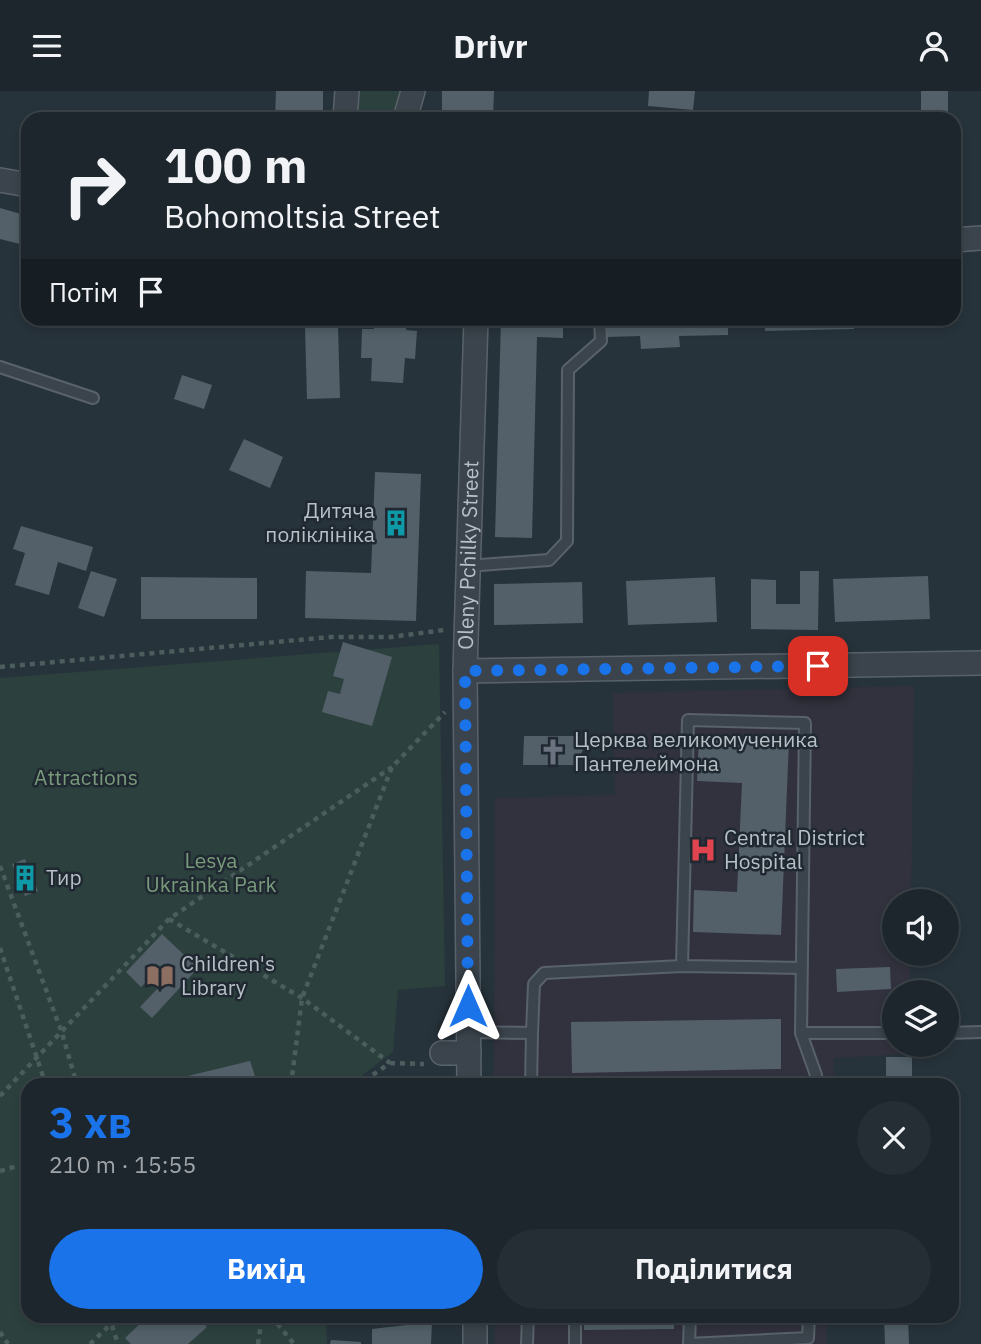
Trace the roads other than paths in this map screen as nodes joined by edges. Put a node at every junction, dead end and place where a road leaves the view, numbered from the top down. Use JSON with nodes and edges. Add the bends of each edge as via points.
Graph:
{"nodes":[{"id":1,"x":347,"y":91,"type":"edge"},
{"id":2,"x":413,"y":91,"type":"edge"},
{"id":3,"x":346,"y":112,"type":"edge"},
{"id":4,"x":407,"y":112,"type":"edge"},
{"id":5,"x":0,"y":180,"type":"edge"},
{"id":6,"x":21,"y":184,"type":"edge"},
{"id":7,"x":981,"y":238,"type":"edge"},
{"id":8,"x":961,"y":239,"type":"edge"},
{"id":9,"x":476,"y":326,"type":"edge"},
{"id":10,"x":600,"y":326,"type":"edge"},
{"id":11,"x":0,"y":367,"type":"edge"},
{"id":12,"x":93,"y":398,"type":"dead end"},
{"id":13,"x":467,"y":566,"type":"junction"},
{"id":14,"x":981,"y":663,"type":"edge"},
{"id":15,"x":465,"y":681,"type":"junction"},
{"id":16,"x":682,"y":966,"type":"junction"},
{"id":17,"x":802,"y":968,"type":"junction"},
{"id":18,"x":532,"y":1033,"type":"junction"},
{"id":19,"x":802,"y":1033,"type":"junction"},
{"id":20,"x":882,"y":1033,"type":"edge"},
{"id":21,"x":959,"y":1033,"type":"edge"},
{"id":22,"x":981,"y":1033,"type":"edge"},
{"id":23,"x":468,"y":1042,"type":"junction"},
{"id":24,"x":442,"y":1053,"type":"dead end"},
{"id":25,"x":469,"y":1078,"type":"edge"},
{"id":26,"x":531,"y":1078,"type":"edge"},
{"id":27,"x":816,"y":1078,"type":"edge"},
{"id":28,"x":475,"y":1323,"type":"edge"},
{"id":29,"x":528,"y":1323,"type":"edge"},
{"id":30,"x":575,"y":1323,"type":"edge"},
{"id":31,"x":690,"y":1323,"type":"edge"},
{"id":32,"x":809,"y":1323,"type":"edge"},
{"id":33,"x":475,"y":1344,"type":"edge"},
{"id":34,"x":527,"y":1344,"type":"edge"},
{"id":35,"x":575,"y":1344,"type":"edge"}],
"edges":[{"from":1,"to":3,"type":"street"},
{"from":2,"to":4,"type":"street"},
{"from":5,"to":6,"type":"street"},
{"from":7,"to":8,"type":"street"},
{"from":9,"to":13,"type":"street","name":"Oleny Pchilky Street"},
{"from":10,"to":13,"type":"lane","via":[[601,341],[568,370],[567,541],[550,560]]},
{"from":11,"to":12,"type":"lane"},
{"from":13,"to":15,"type":"street","name":"Oleny Pchilky Street"},
{"from":14,"to":15,"type":"street"},
{"from":15,"to":23,"type":"street","name":"Oleny Pchilky Street"},
{"from":16,"to":17,"type":"lane"},
{"from":16,"to":17,"type":"lane","via":[[688,720],[805,723]]},
{"from":16,"to":18,"type":"lane","via":[[544,974],[534,984]]},
{"from":17,"to":19,"type":"lane"},
{"from":18,"to":23,"type":"lane"},
{"from":18,"to":26,"type":"lane"},
{"from":19,"to":20,"type":"lane"},
{"from":19,"to":27,"type":"lane"},
{"from":21,"to":22,"type":"lane"},
{"from":23,"to":24,"type":"street"},
{"from":23,"to":25,"type":"street","name":"Oleny Pchilky Street"},
{"from":28,"to":33,"type":"street"},
{"from":29,"to":34,"type":"lane"},
{"from":30,"to":35,"type":"lane"},
{"from":31,"to":32,"type":"lane","via":[[690,1344],[808,1338]]}]}
